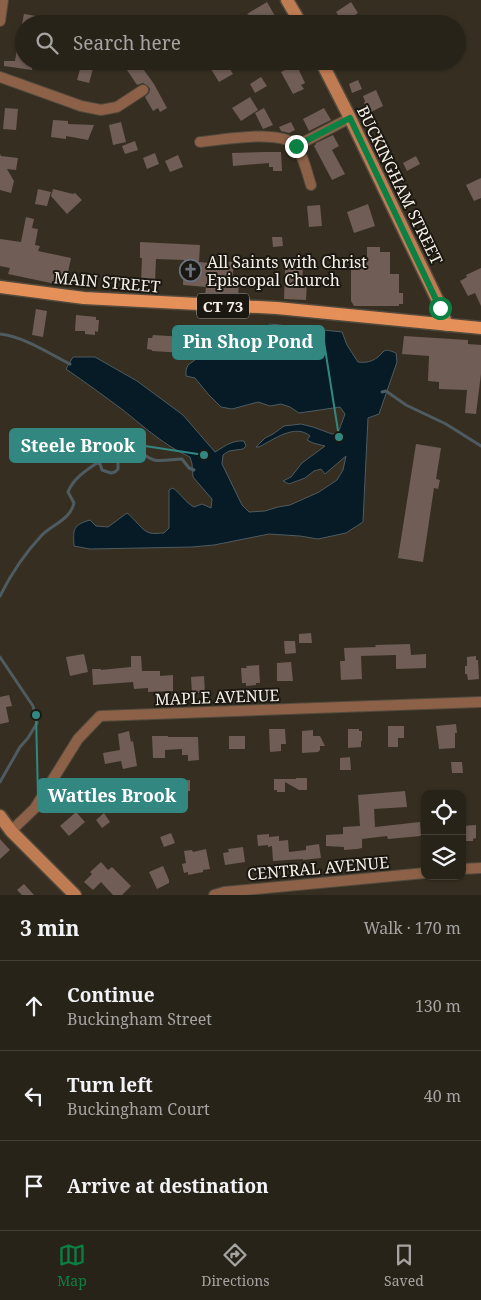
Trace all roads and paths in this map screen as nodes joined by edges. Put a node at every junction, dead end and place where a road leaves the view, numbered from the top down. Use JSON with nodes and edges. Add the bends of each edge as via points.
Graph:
{"nodes":[{"id":1,"x":2,"y":0,"type":"edge"},
{"id":2,"x":287,"y":0,"type":"edge"},
{"id":3,"x":296,"y":15,"type":"edge"},
{"id":4,"x":0,"y":21,"type":"edge"},
{"id":5,"x":326,"y":70,"type":"edge"},
{"id":6,"x":0,"y":77,"type":"edge"},
{"id":7,"x":143,"y":90,"type":"dead end"},
{"id":8,"x":350,"y":118,"type":"junction"},
{"id":9,"x":200,"y":142,"type":"dead end"},
{"id":10,"x":296,"y":146,"type":"junction"},
{"id":11,"x":311,"y":185,"type":"dead end"},
{"id":12,"x":0,"y":287,"type":"edge"},
{"id":13,"x":447,"y":324,"type":"junction"},
{"id":14,"x":481,"y":328,"type":"edge"},
{"id":15,"x":481,"y":702,"type":"edge"},
{"id":16,"x":0,"y":816,"type":"edge"},
{"id":17,"x":11,"y":831,"type":"junction"},
{"id":18,"x":481,"y":868,"type":"edge"},
{"id":19,"x":466,"y":870,"type":"edge"},
{"id":20,"x":421,"y":873,"type":"edge"},
{"id":21,"x":75,"y":895,"type":"edge"},
{"id":22,"x":214,"y":895,"type":"edge"}],
"edges":[{"from":1,"to":4,"type":"street"},
{"from":2,"to":3,"type":"main road"},
{"from":5,"to":8,"type":"main road","name":"BUCKINGHAM STREET"},
{"from":6,"to":7,"type":"street","via":[[101,110],[117,107]]},
{"from":8,"to":10,"type":"street"},
{"from":8,"to":13,"type":"main road","name":"BUCKINGHAM STREET"},
{"from":9,"to":10,"type":"street","via":[[275,136]]},
{"from":10,"to":11,"type":"street"},
{"from":12,"to":13,"type":"main road","name":"MAIN STREET","number":"CT 73","via":[[101,299],[277,308]]},
{"from":13,"to":14,"type":"main road","name":"MAIN STREET","number":"CT 73"},
{"from":15,"to":17,"type":"street","name":"MAPLE AVENUE","via":[[100,716],[78,739],[35,808]]},
{"from":16,"to":17,"type":"main road"},
{"from":17,"to":21,"type":"main road"},
{"from":18,"to":19,"type":"street"},
{"from":20,"to":22,"type":"street","name":"CENTRAL AVENUE"}]}
